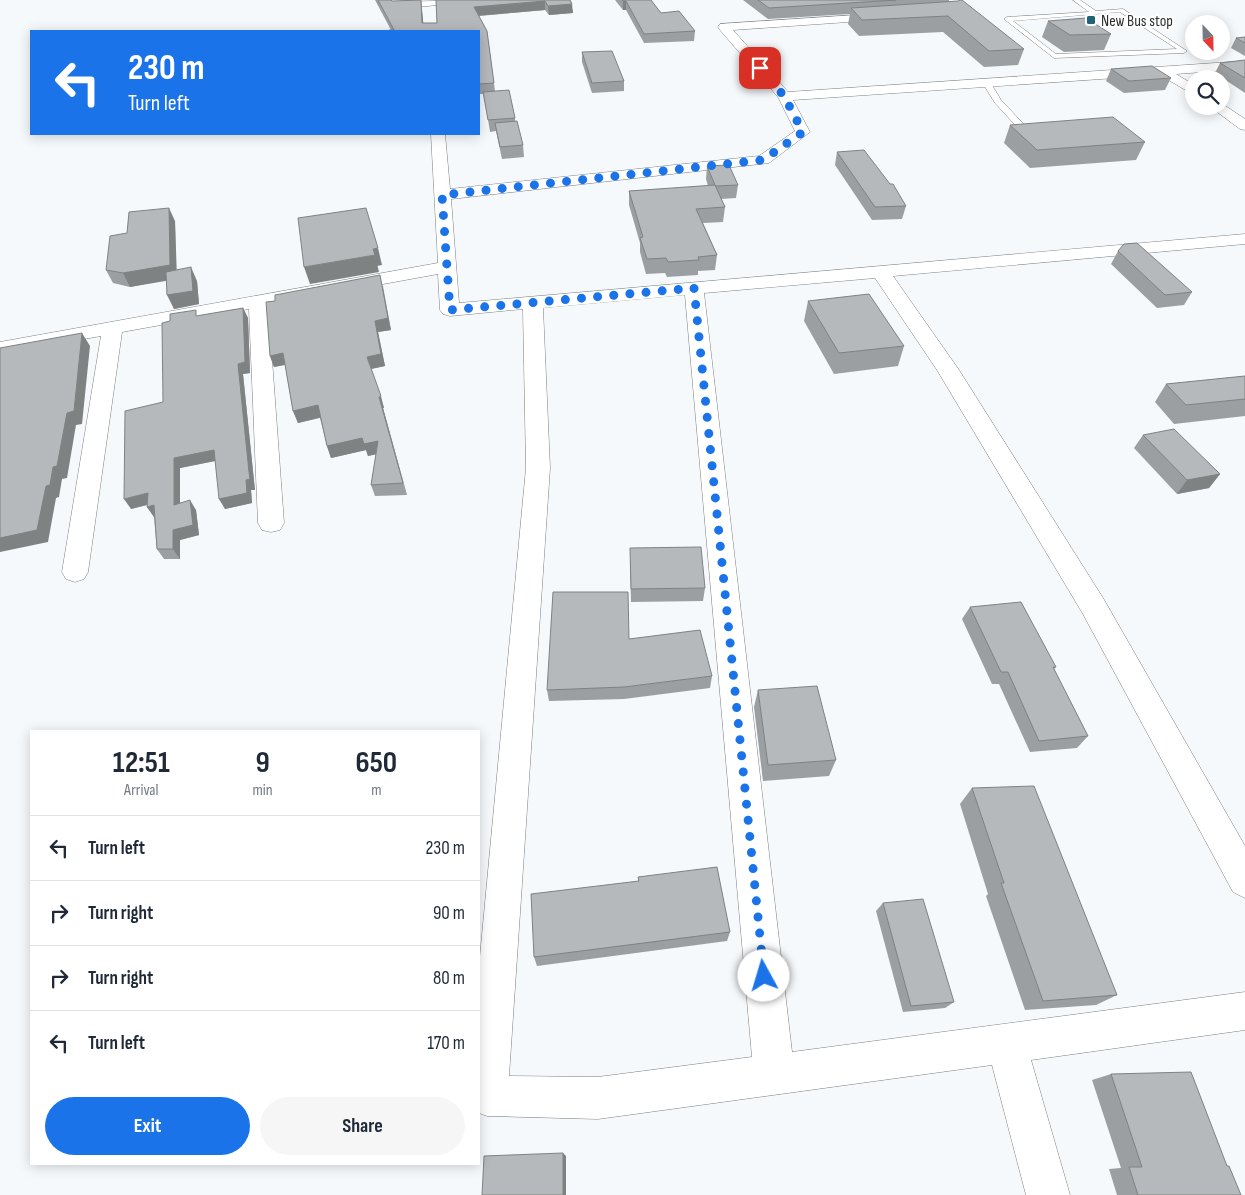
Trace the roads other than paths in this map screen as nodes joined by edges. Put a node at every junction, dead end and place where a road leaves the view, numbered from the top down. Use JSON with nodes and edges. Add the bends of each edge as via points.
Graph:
{"nodes":[{"id":1,"x":395,"y":0,"type":"edge"},
{"id":2,"x":457,"y":0,"type":"edge"},
{"id":3,"x":1076,"y":0,"type":"edge"},
{"id":4,"x":1095,"y":13,"type":"junction"},
{"id":5,"x":901,"y":16,"type":"edge"},
{"id":6,"x":1245,"y":65,"type":"edge"},
{"id":7,"x":1163,"y":71,"type":"junction"},
{"id":8,"x":986,"y":82,"type":"junction"},
{"id":9,"x":1185,"y":85,"type":"edge"},
{"id":10,"x":784,"y":96,"type":"junction"},
{"id":11,"x":1229,"y":115,"type":"edge"},
{"id":12,"x":1245,"y":126,"type":"edge"},
{"id":13,"x":438,"y":135,"type":"edge"},
{"id":14,"x":1031,"y":137,"type":"edge"},
{"id":15,"x":442,"y":195,"type":"junction"},
{"id":16,"x":1245,"y":239,"type":"edge"},
{"id":17,"x":447,"y":267,"type":"junction"},
{"id":18,"x":880,"y":271,"type":"junction"},
{"id":19,"x":694,"y":288,"type":"junction"},
{"id":20,"x":258,"y":300,"type":"junction"},
{"id":21,"x":532,"y":302,"type":"junction"},
{"id":22,"x":112,"y":328,"type":"junction"},
{"id":23,"x":0,"y":348,"type":"edge"},
{"id":24,"x":270,"y":523,"type":"dead end"},
{"id":25,"x":75,"y":572,"type":"dead end"},
{"id":26,"x":1245,"y":880,"type":"edge"},
{"id":27,"x":1245,"y":1011,"type":"edge"},
{"id":28,"x":1006,"y":1043,"type":"junction"},
{"id":29,"x":774,"y":1074,"type":"junction"},
{"id":30,"x":483,"y":1097,"type":"edge"},
{"id":31,"x":1048,"y":1195,"type":"edge"}],
"edges":[{"from":1,"to":2,"type":"street","via":[[398,6],[429,8]]},
{"from":3,"to":4,"type":"lane"},
{"from":4,"to":4,"type":"lane","via":[[1121,10],[1184,51],[1054,56],[1007,19]]},
{"from":5,"to":10,"type":"street","via":[[724,27]]},
{"from":6,"to":7,"type":"street"},
{"from":7,"to":8,"type":"street"},
{"from":7,"to":9,"type":"street"},
{"from":8,"to":10,"type":"street"},
{"from":8,"to":14,"type":"lane","via":[[998,101]]},
{"from":10,"to":15,"type":"street","via":[[803,132],[763,160]]},
{"from":11,"to":12,"type":"street"},
{"from":13,"to":15,"type":"street"},
{"from":15,"to":17,"type":"street"},
{"from":16,"to":18,"type":"street"},
{"from":17,"to":20,"type":"street"},
{"from":17,"to":21,"type":"street","via":[[450,310]]},
{"from":18,"to":19,"type":"street"},
{"from":18,"to":26,"type":"street","via":[[948,370],[1094,606]]},
{"from":19,"to":21,"type":"street"},
{"from":19,"to":29,"type":"street"},
{"from":20,"to":22,"type":"street"},
{"from":20,"to":24,"type":"street"},
{"from":21,"to":30,"type":"street","via":[[538,468]]},
{"from":22,"to":23,"type":"street"},
{"from":22,"to":25,"type":"street"},
{"from":27,"to":28,"type":"street"},
{"from":28,"to":29,"type":"street"},
{"from":28,"to":31,"type":"street"},
{"from":29,"to":30,"type":"street","via":[[598,1098]]}]}
